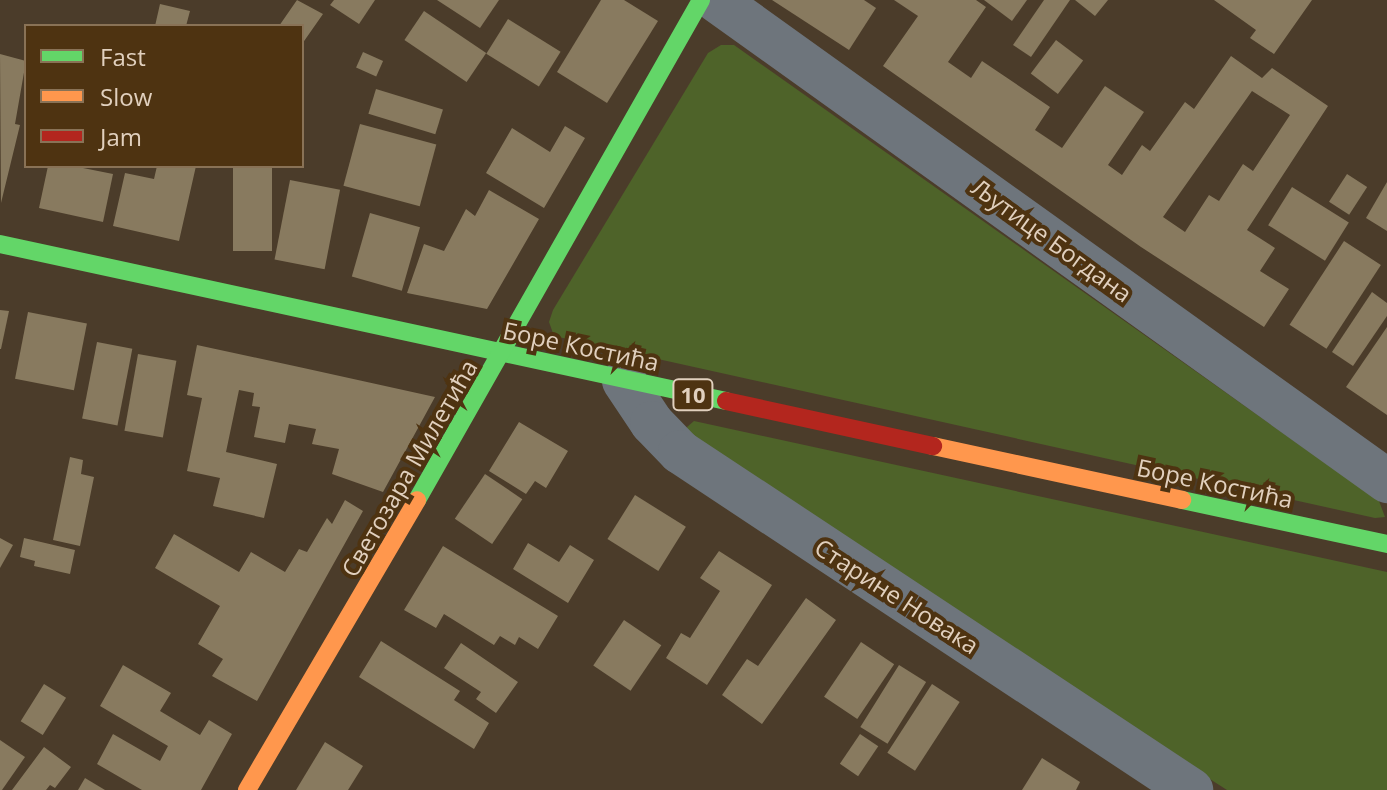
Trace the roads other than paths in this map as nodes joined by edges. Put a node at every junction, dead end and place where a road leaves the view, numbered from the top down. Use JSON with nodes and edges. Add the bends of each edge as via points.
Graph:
{"nodes":[{"id":1,"x":701,"y":0,"type":"edge"},
{"id":2,"x":716,"y":0,"type":"edge"},
{"id":3,"x":0,"y":244,"type":"edge"},
{"id":4,"x":503,"y":354,"type":"junction"},
{"id":5,"x":624,"y":381,"type":"junction"},
{"id":6,"x":1387,"y":481,"type":"edge"},
{"id":7,"x":1387,"y":544,"type":"edge"},
{"id":8,"x":247,"y":790,"type":"edge"},
{"id":9,"x":1191,"y":790,"type":"edge"}],
"edges":[{"from":1,"to":4,"type":"main road","name":"Светозара Милетића"},
{"from":2,"to":6,"type":"street","name":"Љутице Богдана"},
{"from":3,"to":4,"type":"main road","name":"Боре Костића","number":"10"},
{"from":4,"to":5,"type":"main road","name":"Боре Костића","number":"10"},
{"from":4,"to":8,"type":"main road","name":"Светозара Милетића"},
{"from":5,"to":7,"type":"main road","name":"Боре Костића","number":"10"},
{"from":5,"to":9,"type":"street","name":"Старине Новака","via":[[652,423],[680,452]]}]}
